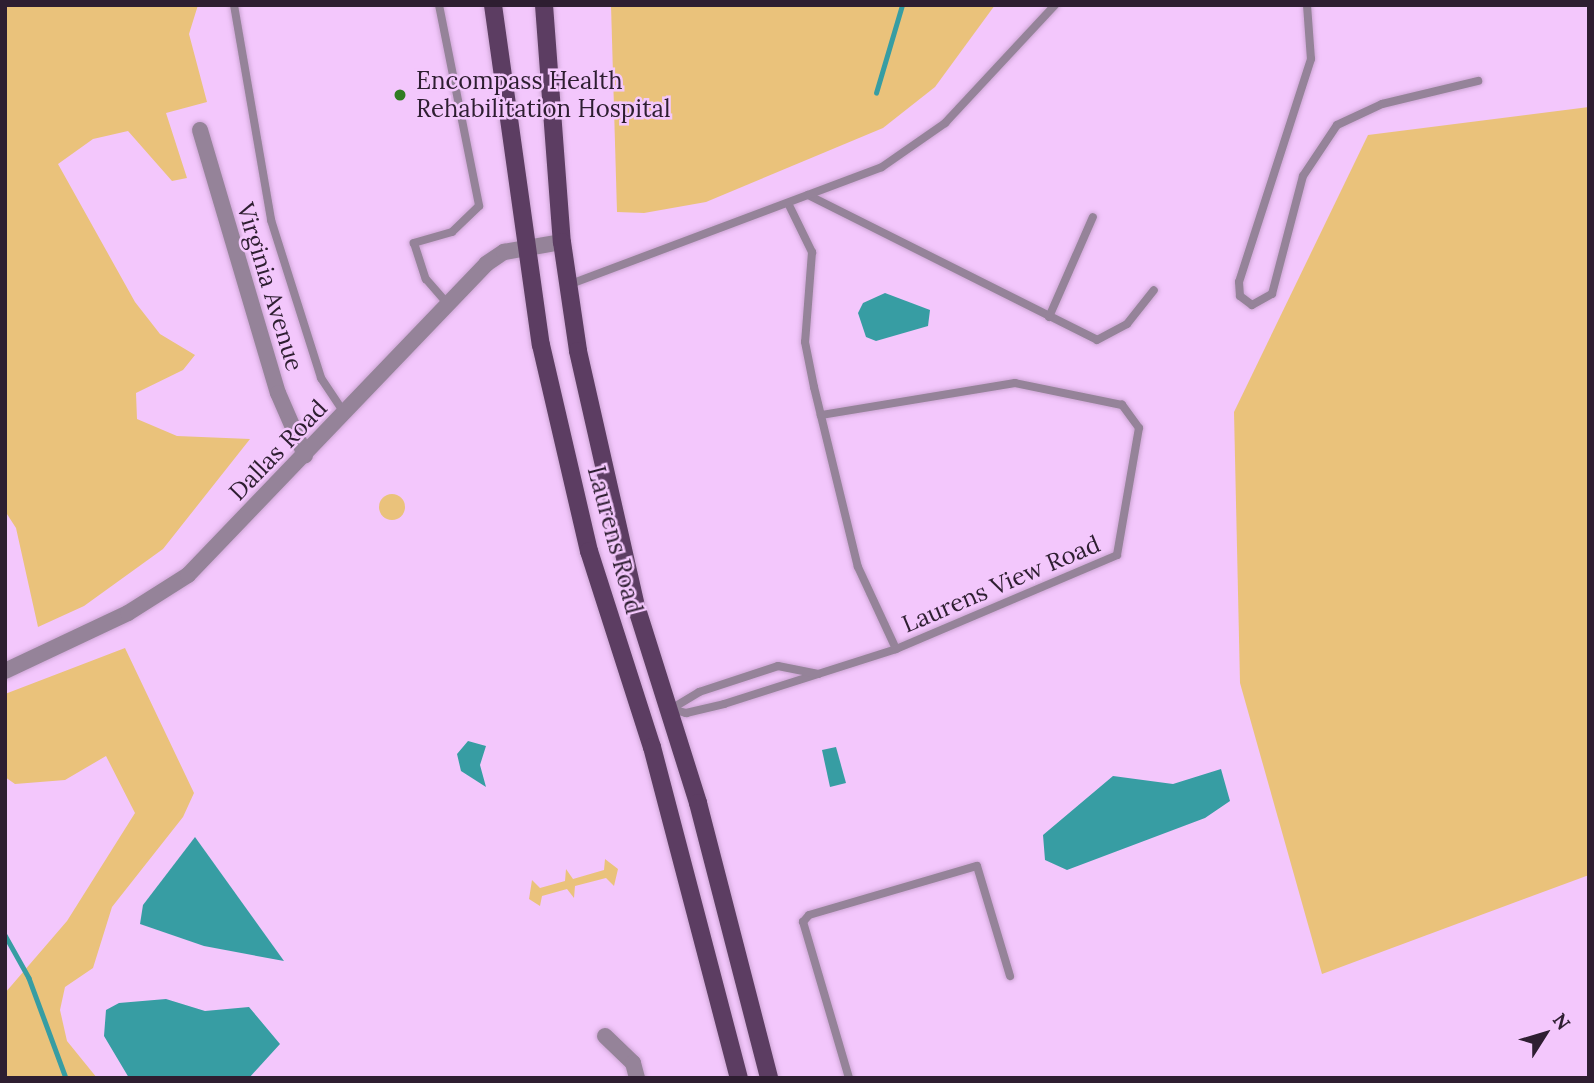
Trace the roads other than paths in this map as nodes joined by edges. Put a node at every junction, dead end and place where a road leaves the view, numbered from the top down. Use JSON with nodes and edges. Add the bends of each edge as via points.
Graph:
{"nodes":[{"id":1,"x":234,"y":5,"type":"edge"},
{"id":2,"x":439,"y":5,"type":"edge"},
{"id":3,"x":493,"y":5,"type":"edge"},
{"id":4,"x":544,"y":5,"type":"edge"},
{"id":5,"x":1055,"y":5,"type":"edge"},
{"id":6,"x":1307,"y":5,"type":"edge"},
{"id":7,"x":1478,"y":81,"type":"dead end"},
{"id":8,"x":200,"y":130,"type":"dead end"},
{"id":9,"x":808,"y":195,"type":"junction"},
{"id":10,"x":788,"y":203,"type":"junction"},
{"id":11,"x":1093,"y":218,"type":"dead end"},
{"id":12,"x":562,"y":242,"type":"junction"},
{"id":13,"x":526,"y":247,"type":"junction"},
{"id":14,"x":568,"y":285,"type":"junction"},
{"id":15,"x":1154,"y":289,"type":"dead end"},
{"id":16,"x":448,"y":304,"type":"junction"},
{"id":17,"x":1049,"y":317,"type":"junction"},
{"id":18,"x":345,"y":414,"type":"junction"},
{"id":19,"x":821,"y":415,"type":"junction"},
{"id":20,"x":305,"y":455,"type":"junction"},
{"id":21,"x":896,"y":649,"type":"junction"},
{"id":22,"x":5,"y":671,"type":"edge"},
{"id":23,"x":818,"y":674,"type":"junction"},
{"id":24,"x":671,"y":709,"type":"junction"},
{"id":25,"x":643,"y":716,"type":"junction"},
{"id":26,"x":1010,"y":976,"type":"dead end"},
{"id":27,"x":605,"y":1036,"type":"dead end"},
{"id":28,"x":762,"y":1051,"type":"junction"},
{"id":29,"x":737,"y":1070,"type":"edge"},
{"id":30,"x":637,"y":1078,"type":"edge"},
{"id":31,"x":769,"y":1078,"type":"edge"},
{"id":32,"x":849,"y":1078,"type":"edge"}],
"edges":[{"from":1,"to":18,"type":"lane","via":[[271,220],[321,378]]},
{"from":2,"to":16,"type":"lane","via":[[479,206],[453,232],[414,243],[426,279]]},
{"from":3,"to":13,"type":"main road","name":"Laurens Road"},
{"from":4,"to":12,"type":"main road","name":"Laurens Road"},
{"from":5,"to":9,"type":"lane","via":[[945,123],[881,167]]},
{"from":6,"to":7,"type":"lane","via":[[1311,59],[1239,282],[1240,296],[1252,305],[1272,294],[1303,176],[1337,125],[1382,104]]},
{"from":8,"to":20,"type":"street","name":"Virginia Avenue","via":[[278,393]]},
{"from":9,"to":10,"type":"lane"},
{"from":9,"to":17,"type":"lane"},
{"from":10,"to":14,"type":"lane"},
{"from":10,"to":19,"type":"lane","via":[[812,251],[805,342]]},
{"from":11,"to":17,"type":"lane"},
{"from":12,"to":13,"type":"street","name":"Dallas Road"},
{"from":12,"to":14,"type":"main road","name":"Laurens Road"},
{"from":13,"to":16,"type":"street","name":"Dallas Road","via":[[492,260]]},
{"from":13,"to":25,"type":"main road","name":"Laurens Road","via":[[541,345],[589,551]]},
{"from":14,"to":24,"type":"main road","name":"Laurens Road","via":[[636,606]]},
{"from":15,"to":17,"type":"lane","via":[[1146,307],[1105,338],[1097,340]]},
{"from":16,"to":18,"type":"street","name":"Dallas Road"},
{"from":18,"to":20,"type":"street","name":"Dallas Road"},
{"from":19,"to":21,"type":"lane","via":[[858,567]]},
{"from":19,"to":21,"type":"lane","name":"Laurens View Road","via":[[1015,383],[1122,405],[1139,428],[1116,555]]},
{"from":20,"to":22,"type":"street","name":"Dallas Road","via":[[188,575],[128,613]]},
{"from":21,"to":23,"type":"lane","name":"Laurens View Road"},
{"from":23,"to":24,"type":"lane","name":"Laurens View Road","via":[[724,704],[686,713]]},
{"from":23,"to":24,"type":"lane","name":"Laurens View Road","via":[[778,666],[699,692]]},
{"from":24,"to":25,"type":"main road"},
{"from":24,"to":28,"type":"main road","name":"Laurens Road"},
{"from":25,"to":29,"type":"main road","name":"Laurens Road"},
{"from":26,"to":32,"type":"lane","via":[[977,866],[809,915],[803,922]]},
{"from":27,"to":30,"type":"street","via":[[633,1063]]},
{"from":28,"to":29,"type":"main road"},
{"from":28,"to":31,"type":"main road","name":"Laurens Road"}]}
